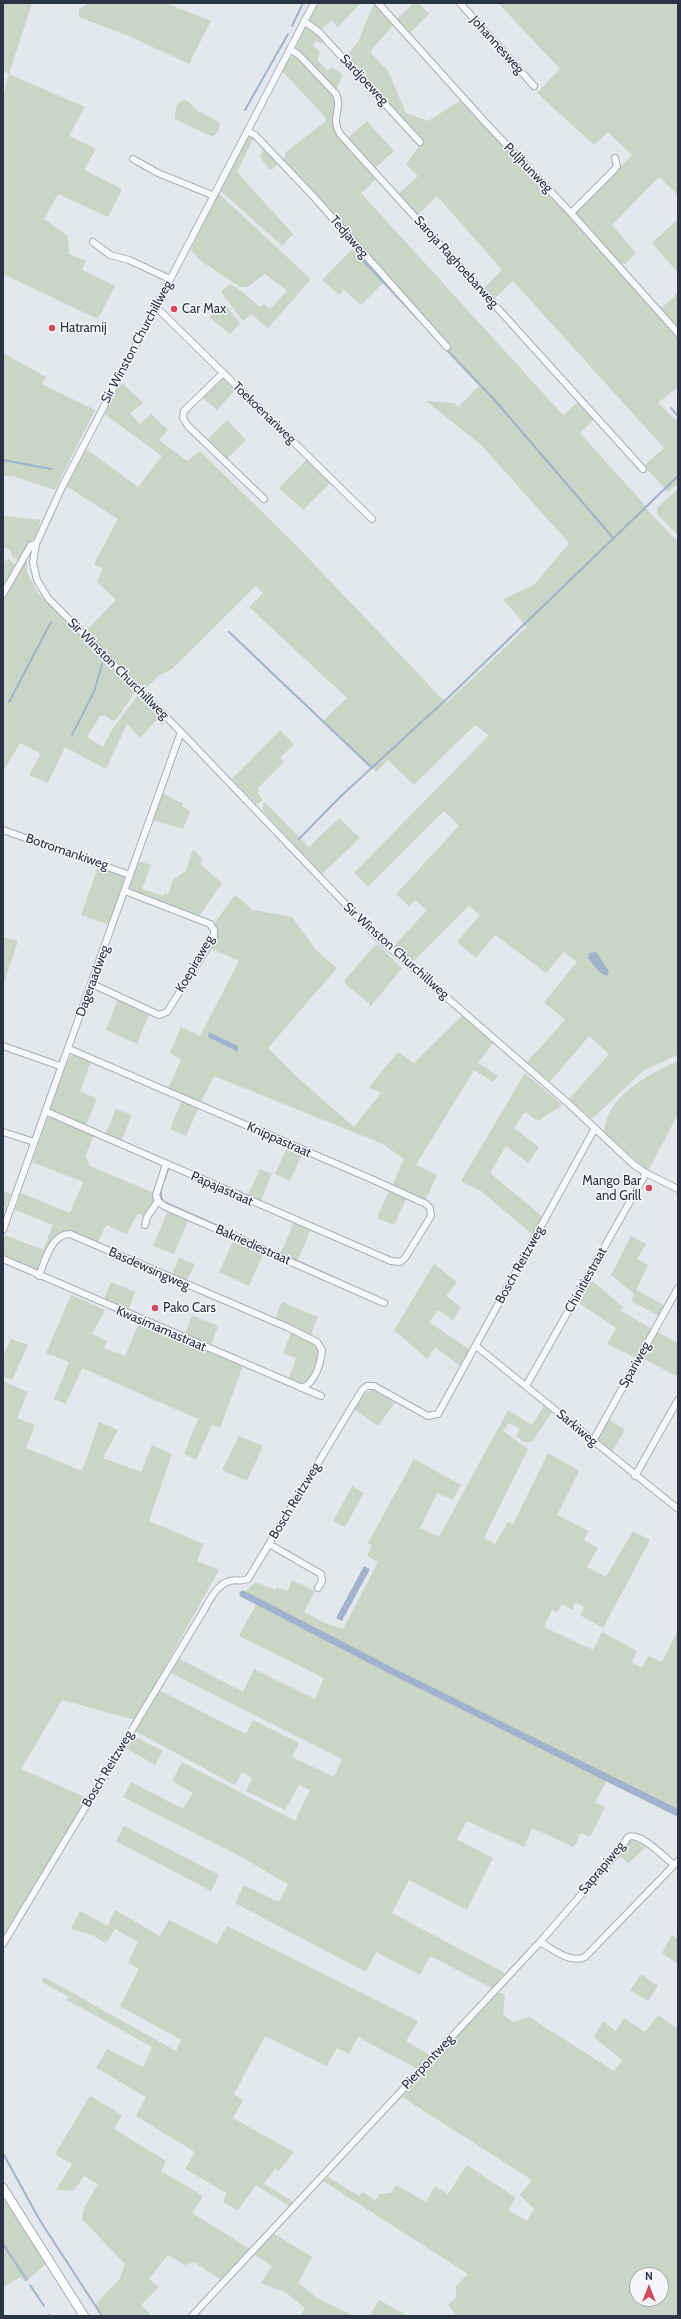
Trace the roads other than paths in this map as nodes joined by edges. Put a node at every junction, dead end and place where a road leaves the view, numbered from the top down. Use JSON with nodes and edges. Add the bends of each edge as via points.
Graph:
{"nodes":[{"id":1,"x":314,"y":3,"type":"edge"},
{"id":2,"x":378,"y":3,"type":"edge"},
{"id":3,"x":460,"y":3,"type":"edge"},
{"id":4,"x":304,"y":21,"type":"junction"},
{"id":5,"x":290,"y":50,"type":"junction"},
{"id":6,"x":534,"y":86,"type":"dead end"},
{"id":7,"x":247,"y":131,"type":"junction"},
{"id":8,"x":420,"y":142,"type":"dead end"},
{"id":9,"x":615,"y":158,"type":"dead end"},
{"id":10,"x":133,"y":159,"type":"dead end"},
{"id":11,"x":212,"y":195,"type":"junction"},
{"id":12,"x":571,"y":213,"type":"junction"},
{"id":13,"x":93,"y":242,"type":"dead end"},
{"id":14,"x":170,"y":279,"type":"junction"},
{"id":15,"x":156,"y":307,"type":"junction"},
{"id":16,"x":678,"y":333,"type":"edge"},
{"id":17,"x":447,"y":347,"type":"dead end"},
{"id":18,"x":223,"y":373,"type":"junction"},
{"id":19,"x":643,"y":469,"type":"dead end"},
{"id":20,"x":264,"y":499,"type":"dead end"},
{"id":21,"x":372,"y":519,"type":"dead end"},
{"id":22,"x":36,"y":544,"type":"junction"},
{"id":23,"x":3,"y":594,"type":"edge"},
{"id":24,"x":181,"y":732,"type":"junction"},
{"id":25,"x":3,"y":830,"type":"edge"},
{"id":26,"x":130,"y":875,"type":"junction"},
{"id":27,"x":125,"y":891,"type":"junction"},
{"id":28,"x":92,"y":984,"type":"junction"},
{"id":29,"x":3,"y":1046,"type":"edge"},
{"id":30,"x":69,"y":1049,"type":"junction"},
{"id":31,"x":60,"y":1066,"type":"junction"},
{"id":32,"x":45,"y":1111,"type":"junction"},
{"id":33,"x":595,"y":1128,"type":"junction"},
{"id":34,"x":3,"y":1132,"type":"edge"},
{"id":35,"x":34,"y":1142,"type":"junction"},
{"id":36,"x":166,"y":1164,"type":"junction"},
{"id":37,"x":646,"y":1174,"type":"junction"},
{"id":38,"x":678,"y":1189,"type":"edge"},
{"id":39,"x":158,"y":1201,"type":"junction"},
{"id":40,"x":145,"y":1225,"type":"dead end"},
{"id":41,"x":3,"y":1230,"type":"edge"},
{"id":42,"x":3,"y":1259,"type":"edge"},
{"id":43,"x":400,"y":1262,"type":"joint"},
{"id":44,"x":39,"y":1276,"type":"junction"},
{"id":45,"x":678,"y":1288,"type":"edge"},
{"id":46,"x":384,"y":1303,"type":"dead end"},
{"id":47,"x":476,"y":1346,"type":"junction"},
{"id":48,"x":526,"y":1386,"type":"junction"},
{"id":49,"x":302,"y":1388,"type":"junction"},
{"id":50,"x":321,"y":1396,"type":"dead end"},
{"id":51,"x":678,"y":1400,"type":"edge"},
{"id":52,"x":593,"y":1441,"type":"junction"},
{"id":53,"x":635,"y":1476,"type":"junction"},
{"id":54,"x":678,"y":1509,"type":"edge"},
{"id":55,"x":269,"y":1544,"type":"junction"},
{"id":56,"x":318,"y":1588,"type":"dead end"},
{"id":57,"x":676,"y":1863,"type":"edge"},
{"id":58,"x":540,"y":1942,"type":"junction"},
{"id":59,"x":3,"y":1944,"type":"edge"},
{"id":60,"x":3,"y":2188,"type":"edge"},
{"id":61,"x":84,"y":2316,"type":"edge"},
{"id":62,"x":192,"y":2316,"type":"edge"}],
"edges":[{"from":1,"to":4,"type":"street","name":"Sir Winston Churchillweg"},
{"from":2,"to":12,"type":"street","name":"Puljhunweg"},
{"from":3,"to":6,"type":"street","name":"Johannesweg"},
{"from":4,"to":5,"type":"street","name":"Sir Winston Churchillweg"},
{"from":4,"to":8,"type":"street","name":"Sardjoeweg","via":[[319,32]]},
{"from":5,"to":7,"type":"street","name":"Sir Winston Churchillweg"},
{"from":5,"to":19,"type":"street","name":"Saroja Raghoebarweg","via":[[299,55],[336,94],[339,100],[335,119],[340,134]]},
{"from":7,"to":11,"type":"street","name":"Sir Winston Churchillweg"},
{"from":7,"to":17,"type":"street","name":"Tedjaweg","via":[[255,135],[313,196]]},
{"from":9,"to":12,"type":"street","via":[[617,166],[613,171]]},
{"from":10,"to":11,"type":"street","via":[[158,173]]},
{"from":11,"to":14,"type":"street","name":"Sir Winston Churchillweg"},
{"from":12,"to":16,"type":"street","name":"Puljhunweg"},
{"from":13,"to":14,"type":"street","via":[[110,255],[129,260]]},
{"from":14,"to":15,"type":"street","name":"Sir Winston Churchillweg"},
{"from":15,"to":18,"type":"street","name":"Toekoenariweg"},
{"from":15,"to":22,"type":"street","name":"Sir Winston Churchillweg","via":[[62,486]]},
{"from":18,"to":20,"type":"street","via":[[184,411],[183,418],[188,426]]},
{"from":18,"to":21,"type":"street","name":"Toekoenariweg"},
{"from":22,"to":23,"type":"street","via":[[31,545]]},
{"from":22,"to":24,"type":"street","name":"Sir Winston Churchillweg","via":[[33,572],[48,598]]},
{"from":24,"to":26,"type":"street","name":"Dageraadweg"},
{"from":24,"to":33,"type":"street","name":"Sir Winston Churchillweg","via":[[375,935]]},
{"from":25,"to":26,"type":"street","name":"Botromankiweg"},
{"from":26,"to":27,"type":"street","name":"Dageraadweg"},
{"from":27,"to":28,"type":"street","name":"Dageraadweg"},
{"from":27,"to":28,"type":"street","name":"Koepiraweg","via":[[210,924],[214,930],[214,937],[173,1004],[159,1015]]},
{"from":28,"to":30,"type":"street","name":"Dageraadweg"},
{"from":29,"to":31,"type":"street"},
{"from":30,"to":31,"type":"street","name":"Dageraadweg"},
{"from":30,"to":43,"type":"street","name":"Knippastraat","via":[[426,1204],[430,1208],[431,1216]]},
{"from":31,"to":32,"type":"street","name":"Dageraadweg"},
{"from":32,"to":35,"type":"street","name":"Dageraadweg"},
{"from":32,"to":36,"type":"street","name":"Papajastraat"},
{"from":33,"to":37,"type":"street","name":"Sir Winston Churchillweg"},
{"from":33,"to":47,"type":"street","name":"Bosch Reitzweg"},
{"from":34,"to":35,"type":"street"},
{"from":35,"to":41,"type":"street","name":"Dageraadweg"},
{"from":36,"to":39,"type":"street","via":[[157,1189]]},
{"from":36,"to":43,"type":"street","name":"Papajastraat","via":[[378,1255]]},
{"from":37,"to":38,"type":"street","name":"Sir Winston Churchillweg"},
{"from":37,"to":48,"type":"street","name":"Chinitiestraat"},
{"from":39,"to":40,"type":"street","via":[[147,1217]]},
{"from":39,"to":46,"type":"street","name":"Bakriediestraat"},
{"from":42,"to":44,"type":"street","name":"Kwasimamastraat"},
{"from":44,"to":49,"type":"street","name":"Kwasimamastraat"},
{"from":44,"to":49,"type":"street","name":"Basdewsingweg","via":[[55,1241],[70,1234],[287,1327],[316,1342],[322,1350],[319,1362],[311,1382]]},
{"from":45,"to":52,"type":"street","name":"Spariweg"},
{"from":47,"to":48,"type":"street","name":"Sarkiweg"},
{"from":47,"to":55,"type":"street","name":"Bosch Reitzweg","via":[[438,1414],[433,1416],[374,1386],[362,1390]]},
{"from":48,"to":52,"type":"street","name":"Sarkiweg"},
{"from":49,"to":50,"type":"street","name":"Kwasimamastraat"},
{"from":51,"to":53,"type":"street"},
{"from":52,"to":53,"type":"street","name":"Sarkiweg"},
{"from":53,"to":54,"type":"street","name":"Sarkiweg"},
{"from":55,"to":56,"type":"street","via":[[321,1574],[322,1581]]},
{"from":55,"to":59,"type":"street","name":"Bosch Reitzweg","via":[[248,1579],[221,1584],[213,1596]]},
{"from":57,"to":58,"type":"street","via":[[585,1957],[576,1960]]},
{"from":57,"to":58,"type":"street","name":"Saprapiweg","via":[[641,1839],[628,1837],[619,1851]]},
{"from":58,"to":62,"type":"street","name":"Pierpontweg"},
{"from":60,"to":61,"type":"main road"}]}
